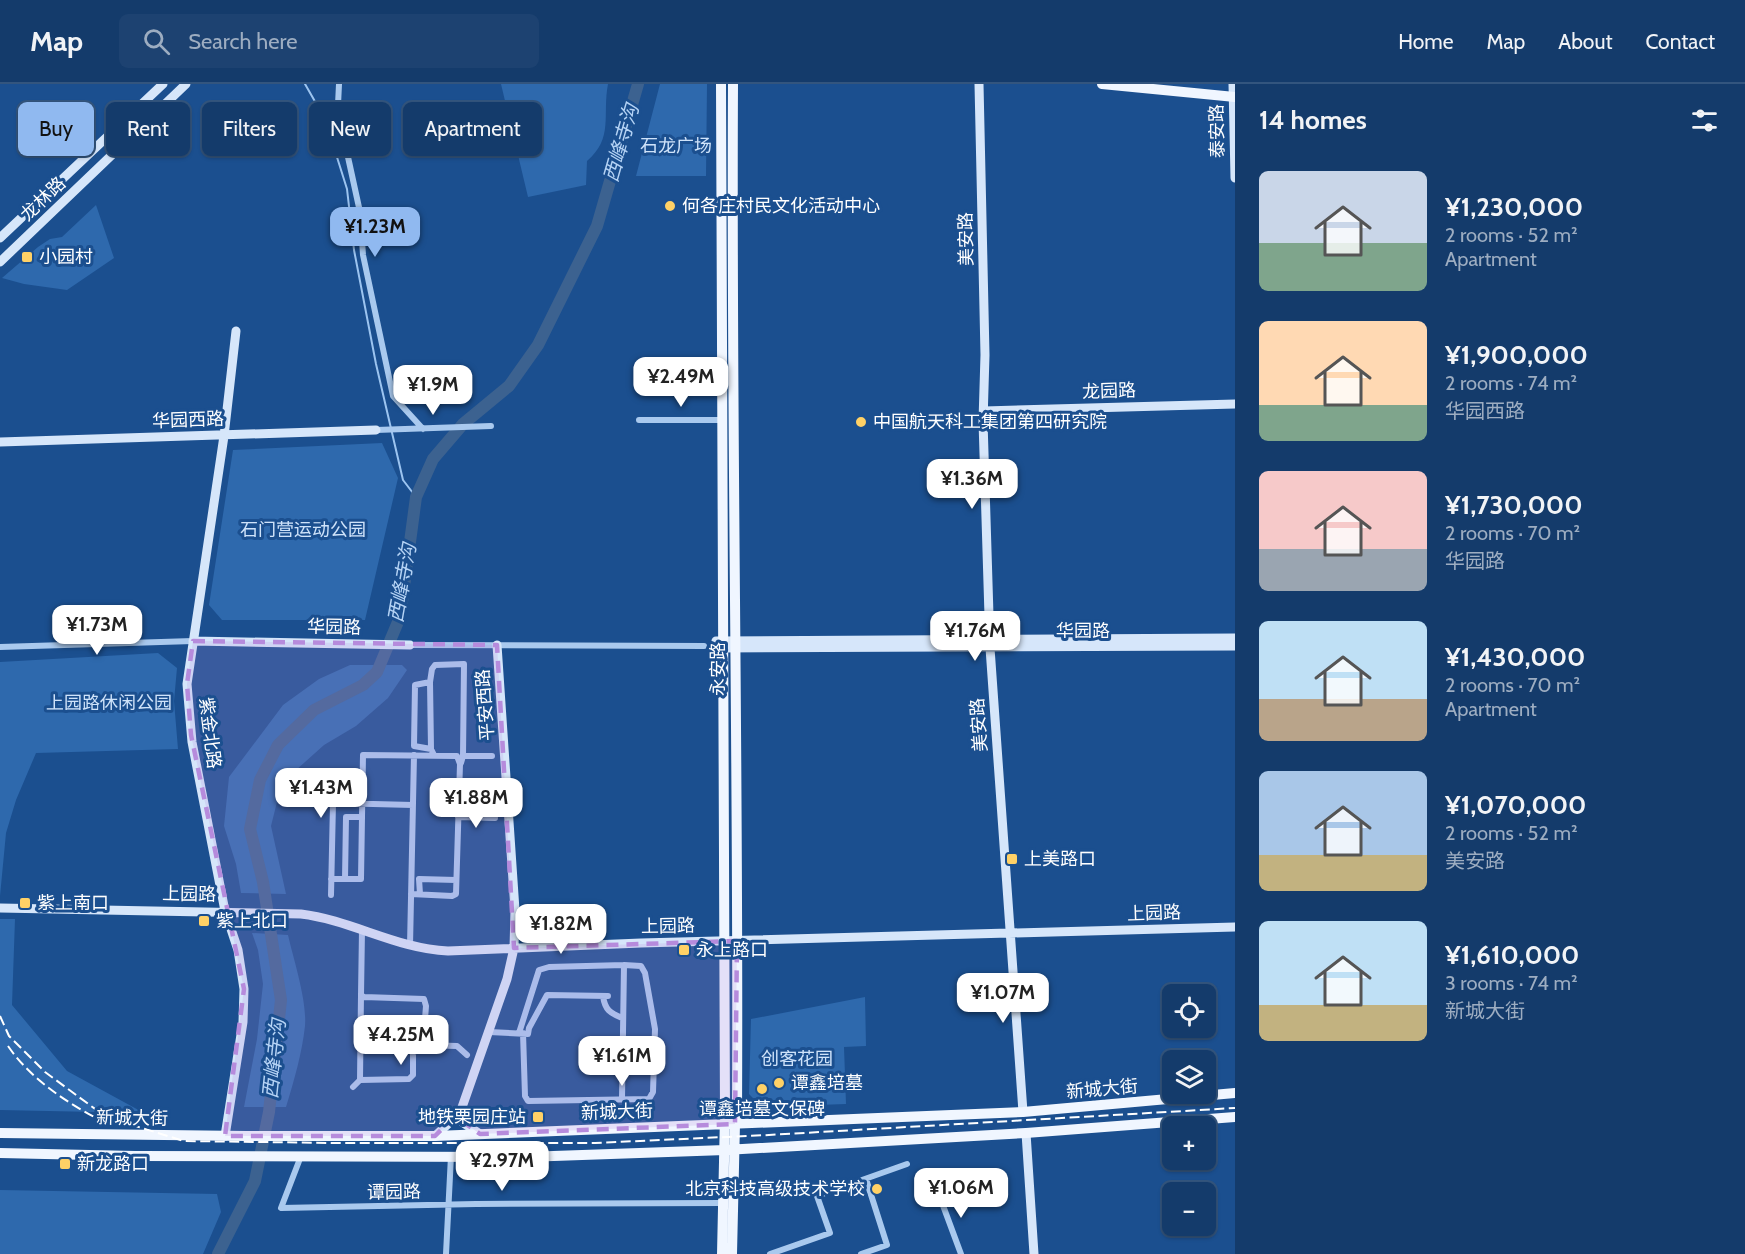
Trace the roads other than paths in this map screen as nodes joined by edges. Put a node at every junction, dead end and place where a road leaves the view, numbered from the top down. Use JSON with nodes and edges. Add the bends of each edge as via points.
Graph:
{"nodes":[{"id":1,"x":163,"y":84,"type":"edge"},
{"id":2,"x":186,"y":84,"type":"edge"},
{"id":3,"x":339,"y":84,"type":"edge"},
{"id":4,"x":721,"y":84,"type":"edge"},
{"id":5,"x":734,"y":84,"type":"edge"},
{"id":6,"x":979,"y":84,"type":"edge"},
{"id":7,"x":1102,"y":84,"type":"edge"},
{"id":8,"x":1201,"y":84,"type":"edge"},
{"id":9,"x":1233,"y":84,"type":"edge"},
{"id":10,"x":1193,"y":93,"type":"junction"},
{"id":11,"x":1234,"y":97,"type":"edge"},
{"id":12,"x":1235,"y":178,"type":"edge"},
{"id":13,"x":0,"y":238,"type":"edge"},
{"id":14,"x":0,"y":262,"type":"edge"},
{"id":15,"x":236,"y":331,"type":"dead end"},
{"id":16,"x":1235,"y":404,"type":"edge"},
{"id":17,"x":984,"y":411,"type":"junction"},
{"id":18,"x":639,"y":420,"type":"dead end"},
{"id":19,"x":723,"y":420,"type":"junction"},
{"id":20,"x":491,"y":426,"type":"dead end"},
{"id":21,"x":423,"y":429,"type":"junction"},
{"id":22,"x":376,"y":430,"type":"joint"},
{"id":23,"x":224,"y":436,"type":"junction"},
{"id":24,"x":0,"y":442,"type":"edge"},
{"id":25,"x":1235,"y":638,"type":"edge"},
{"id":26,"x":193,"y":641,"type":"junction"},
{"id":27,"x":990,"y":644,"type":"junction"},
{"id":28,"x":410,"y":645,"type":"joint"},
{"id":29,"x":497,"y":645,"type":"junction"},
{"id":30,"x":725,"y":645,"type":"junction"},
{"id":31,"x":704,"y":646,"type":"dead end"},
{"id":32,"x":1235,"y":646,"type":"edge"},
{"id":33,"x":0,"y":647,"type":"edge"},
{"id":34,"x":430,"y":682,"type":"junction"},
{"id":35,"x":432,"y":752,"type":"junction"},
{"id":36,"x":414,"y":755,"type":"junction"},
{"id":37,"x":463,"y":756,"type":"junction"},
{"id":38,"x":492,"y":756,"type":"dead end"},
{"id":39,"x":460,"y":764,"type":"junction"},
{"id":40,"x":362,"y":804,"type":"junction"},
{"id":41,"x":413,"y":805,"type":"junction"},
{"id":42,"x":362,"y":817,"type":"junction"},
{"id":43,"x":458,"y":817,"type":"junction"},
{"id":44,"x":495,"y":818,"type":"dead end"},
{"id":45,"x":331,"y":879,"type":"junction"},
{"id":46,"x":345,"y":879,"type":"junction"},
{"id":47,"x":456,"y":880,"type":"junction"},
{"id":48,"x":411,"y":894,"type":"junction"},
{"id":49,"x":420,"y":894,"type":"junction"},
{"id":50,"x":331,"y":895,"type":"dead end"},
{"id":51,"x":0,"y":909,"type":"edge"},
{"id":52,"x":225,"y":911,"type":"junction"},
{"id":53,"x":1235,"y":927,"type":"edge"},
{"id":54,"x":363,"y":930,"type":"junction"},
{"id":55,"x":1010,"y":934,"type":"junction"},
{"id":56,"x":737,"y":941,"type":"junction"},
{"id":57,"x":725,"y":942,"type":"junction"},
{"id":58,"x":410,"y":946,"type":"junction"},
{"id":59,"x":514,"y":948,"type":"junction"},
{"id":60,"x":624,"y":965,"type":"junction"},
{"id":61,"x":361,"y":995,"type":"junction"},
{"id":62,"x":622,"y":1018,"type":"junction"},
{"id":63,"x":436,"y":1020,"type":"dead end"},
{"id":64,"x":489,"y":1032,"type":"junction"},
{"id":65,"x":521,"y":1033,"type":"junction"},
{"id":66,"x":436,"y":1045,"type":"junction"},
{"id":67,"x":423,"y":1046,"type":"junction"},
{"id":68,"x":467,"y":1055,"type":"dead end"},
{"id":69,"x":360,"y":1080,"type":"junction"},
{"id":70,"x":352,"y":1087,"type":"dead end"},
{"id":71,"x":1235,"y":1094,"type":"edge"},
{"id":72,"x":622,"y":1099,"type":"junction"},
{"id":73,"x":1023,"y":1112,"type":"junction"},
{"id":74,"x":460,"y":1113,"type":"junction"},
{"id":75,"x":1235,"y":1117,"type":"edge"},
{"id":76,"x":730,"y":1124,"type":"junction"},
{"id":77,"x":0,"y":1132,"type":"edge"},
{"id":78,"x":1026,"y":1133,"type":"junction"},
{"id":79,"x":480,"y":1134,"type":"junction"},
{"id":80,"x":225,"y":1136,"type":"junction"},
{"id":81,"x":435,"y":1136,"type":"junction"},
{"id":82,"x":730,"y":1150,"type":"junction"},
{"id":83,"x":0,"y":1153,"type":"edge"},
{"id":84,"x":301,"y":1156,"type":"junction"},
{"id":85,"x":451,"y":1156,"type":"junction"},
{"id":86,"x":907,"y":1164,"type":"dead end"},
{"id":87,"x":866,"y":1179,"type":"junction"},
{"id":88,"x":938,"y":1192,"type":"dead end"},
{"id":89,"x":723,"y":1203,"type":"junction"},
{"id":90,"x":448,"y":1206,"type":"junction"},
{"id":91,"x":446,"y":1254,"type":"edge"},
{"id":92,"x":722,"y":1254,"type":"edge"},
{"id":93,"x":732,"y":1254,"type":"edge"},
{"id":94,"x":770,"y":1254,"type":"edge"},
{"id":95,"x":861,"y":1254,"type":"edge"},
{"id":96,"x":961,"y":1254,"type":"edge"},
{"id":97,"x":1034,"y":1254,"type":"edge"}],
"edges":[{"from":1,"to":13,"type":"street","name":"龙林路"},
{"from":2,"to":14,"type":"street","name":"龙林路"},
{"from":3,"to":21,"type":"street","via":[[338,105],[360,212],[363,255],[393,396]]},
{"from":4,"to":19,"type":"main road","name":"永安路"},
{"from":5,"to":30,"type":"main road","name":"永安路"},
{"from":6,"to":17,"type":"street","name":"美安路"},
{"from":7,"to":10,"type":"main road"},
{"from":8,"to":10,"type":"main road"},
{"from":9,"to":11,"type":"street","name":"泰安路"},
{"from":10,"to":11,"type":"main road"},
{"from":11,"to":12,"type":"street","name":"泰安路"},
{"from":15,"to":23,"type":"street","name":"紫金北路"},
{"from":16,"to":17,"type":"street","name":"龙园路"},
{"from":17,"to":27,"type":"street","name":"美安路"},
{"from":18,"to":19,"type":"street"},
{"from":19,"to":30,"type":"main road","name":"永安路"},
{"from":20,"to":21,"type":"street"},
{"from":21,"to":22,"type":"street"},
{"from":22,"to":23,"type":"street","name":"华园西路"},
{"from":23,"to":24,"type":"street","name":"华园西路"},
{"from":23,"to":26,"type":"street","name":"紫金北路"},
{"from":25,"to":27,"type":"street","name":"华园路"},
{"from":26,"to":28,"type":"street","name":"华园路"},
{"from":26,"to":33,"type":"street","name":"华园路"},
{"from":26,"to":52,"type":"street","name":"紫金北路","via":[[187,684],[191,735]]},
{"from":27,"to":30,"type":"street","name":"华园路"},
{"from":27,"to":32,"type":"street","name":"华园路"},
{"from":27,"to":55,"type":"street","name":"美安路"},
{"from":28,"to":29,"type":"street","name":"华园路"},
{"from":29,"to":31,"type":"street","name":"华园路"},
{"from":29,"to":59,"type":"street","name":"平安西路"},
{"from":30,"to":56,"type":"main road","name":"永安路"},
{"from":30,"to":57,"type":"main road","name":"永安路"},
{"from":34,"to":35,"type":"street"},
{"from":34,"to":35,"type":"street","via":[[416,685],[414,746]]},
{"from":34,"to":37,"type":"street","via":[[435,664],[464,664]]},
{"from":35,"to":36,"type":"street"},
{"from":35,"to":39,"type":"street","via":[[458,756]]},
{"from":36,"to":40,"type":"street","via":[[363,755]]},
{"from":36,"to":41,"type":"street"},
{"from":37,"to":38,"type":"street"},
{"from":37,"to":39,"type":"street"},
{"from":39,"to":43,"type":"street"},
{"from":40,"to":41,"type":"street"},
{"from":40,"to":42,"type":"street"},
{"from":40,"to":45,"type":"street","via":[[333,804]]},
{"from":41,"to":48,"type":"street"},
{"from":42,"to":46,"type":"street","via":[[362,879]]},
{"from":42,"to":46,"type":"street","via":[[346,816]]},
{"from":43,"to":44,"type":"street"},
{"from":43,"to":47,"type":"street"},
{"from":45,"to":46,"type":"street"},
{"from":45,"to":50,"type":"street"},
{"from":47,"to":49,"type":"street","via":[[456,894],[452,896]]},
{"from":47,"to":49,"type":"street","via":[[419,879]]},
{"from":48,"to":49,"type":"street"},
{"from":48,"to":58,"type":"street"},
{"from":51,"to":52,"type":"street","name":"上园路"},
{"from":52,"to":54,"type":"street","name":"上园路","via":[[319,917]]},
{"from":52,"to":80,"type":"street","name":"紫金北路","via":[[238,950],[244,989],[243,1022]]},
{"from":53,"to":55,"type":"street","name":"上园路"},
{"from":54,"to":58,"type":"street","name":"上园路"},
{"from":54,"to":61,"type":"street"},
{"from":55,"to":56,"type":"street","name":"上园路"},
{"from":55,"to":73,"type":"street","name":"美安路"},
{"from":56,"to":57,"type":"street","name":"上园路"},
{"from":56,"to":76,"type":"main road","name":"永安路","via":[[737,1115]]},
{"from":57,"to":59,"type":"street","name":"上园路"},
{"from":57,"to":76,"type":"main road","name":"永安路"},
{"from":58,"to":59,"type":"street","name":"上园路","via":[[448,951]]},
{"from":59,"to":64,"type":"street","name":"平安西路"},
{"from":60,"to":62,"type":"street"},
{"from":60,"to":65,"type":"street","via":[[539,970]]},
{"from":60,"to":72,"type":"street","via":[[640,966],[645,973],[655,1029],[653,1092],[649,1099]]},
{"from":61,"to":67,"type":"street","via":[[424,999]]},
{"from":61,"to":69,"type":"street"},
{"from":62,"to":65,"type":"street","via":[[607,1010],[605,996],[548,995],[528,1034]]},
{"from":62,"to":72,"type":"street"},
{"from":63,"to":66,"type":"street"},
{"from":64,"to":65,"type":"street"},
{"from":64,"to":74,"type":"street","name":"平安西路"},
{"from":65,"to":72,"type":"street","via":[[528,1101]]},
{"from":66,"to":67,"type":"street"},
{"from":66,"to":68,"type":"street","via":[[457,1046]]},
{"from":67,"to":69,"type":"street","via":[[413,1053],[410,1079]]},
{"from":69,"to":70,"type":"street"},
{"from":71,"to":73,"type":"main road","name":"新城大街"},
{"from":73,"to":76,"type":"main road","name":"新城大街"},
{"from":74,"to":79,"type":"street","via":[[462,1122]]},
{"from":74,"to":81,"type":"street"},
{"from":75,"to":78,"type":"main road","name":"新城大街"},
{"from":76,"to":79,"type":"main road","name":"新城大街"},
{"from":76,"to":82,"type":"main road","name":"永安路"},
{"from":77,"to":80,"type":"main road","name":"新城大街"},
{"from":78,"to":82,"type":"main road","name":"新城大街"},
{"from":78,"to":97,"type":"street"},
{"from":79,"to":81,"type":"main road","name":"新城大街"},
{"from":80,"to":81,"type":"main road","name":"新城大街"},
{"from":82,"to":85,"type":"main road","name":"新城大街"},
{"from":82,"to":89,"type":"main road","name":"永安路"},
{"from":82,"to":93,"type":"main road","name":"永安路"},
{"from":83,"to":84,"type":"main road","name":"新城大街"},
{"from":84,"to":85,"type":"main road","name":"新城大街"},
{"from":84,"to":90,"type":"street","name":"谭园路","via":[[281,1208]]},
{"from":85,"to":90,"type":"street"},
{"from":86,"to":87,"type":"street"},
{"from":87,"to":94,"type":"street","via":[[817,1196],[830,1233]]},
{"from":87,"to":95,"type":"street","via":[[886,1245]]},
{"from":88,"to":96,"type":"street"},
{"from":89,"to":90,"type":"street","name":"谭园路"},
{"from":89,"to":92,"type":"main road","name":"永安路"},
{"from":90,"to":91,"type":"street"}]}
